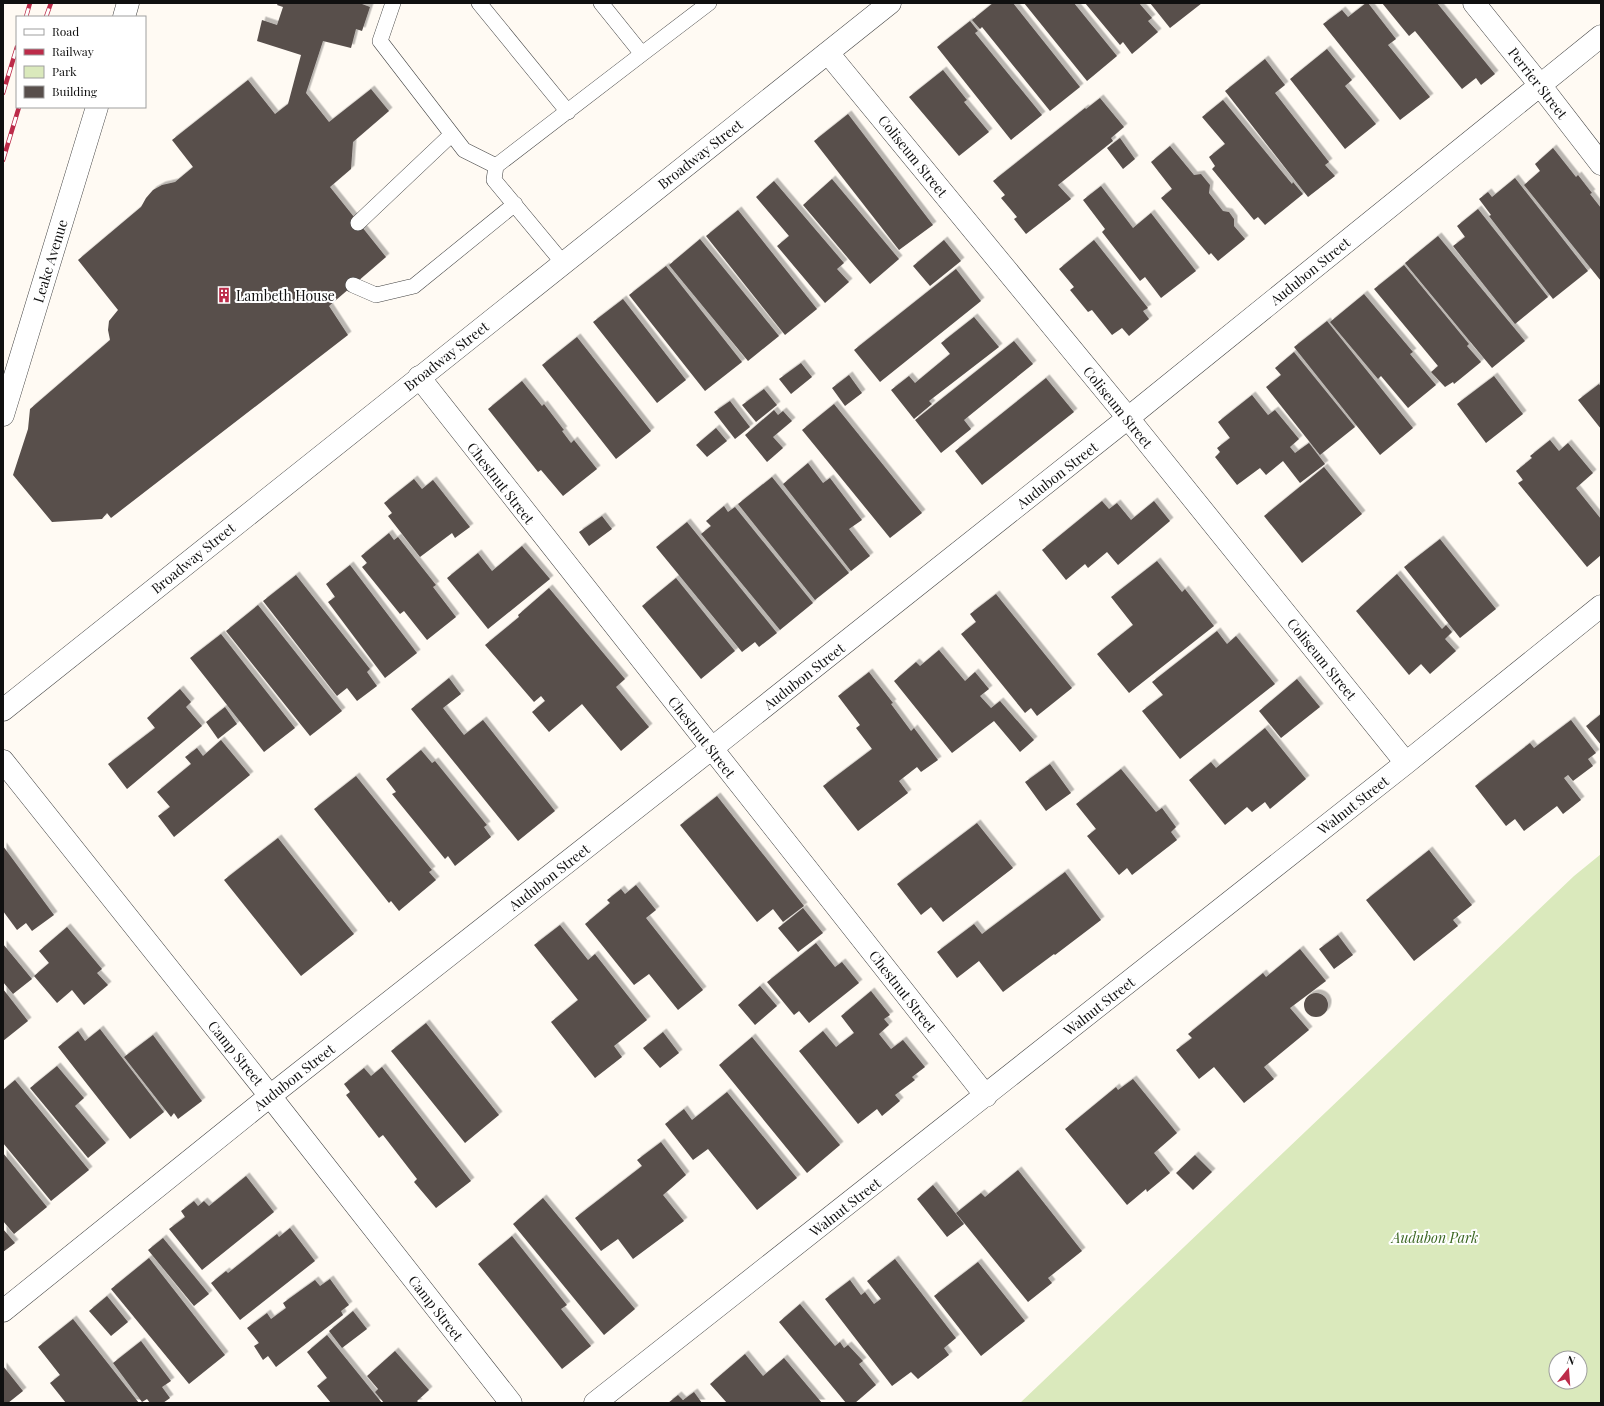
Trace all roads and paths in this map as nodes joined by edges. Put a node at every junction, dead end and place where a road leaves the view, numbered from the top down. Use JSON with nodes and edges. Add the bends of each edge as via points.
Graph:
{"nodes":[{"id":1,"x":128,"y":3,"type":"edge"},
{"id":2,"x":392,"y":3,"type":"edge"},
{"id":3,"x":479,"y":3,"type":"edge"},
{"id":4,"x":601,"y":3,"type":"edge"},
{"id":5,"x":709,"y":3,"type":"edge"},
{"id":6,"x":890,"y":3,"type":"edge"},
{"id":7,"x":1474,"y":3,"type":"edge"},
{"id":8,"x":124,"y":16,"type":"edge"},
{"id":9,"x":1601,"y":36,"type":"edge"},
{"id":10,"x":828,"y":53,"type":"junction"},
{"id":11,"x":642,"y":54,"type":"junction"},
{"id":12,"x":1540,"y":85,"type":"junction"},
{"id":13,"x":97,"y":108,"type":"edge"},
{"id":14,"x":568,"y":112,"type":"junction"},
{"id":15,"x":451,"y":135,"type":"junction"},
{"id":16,"x":1601,"y":164,"type":"edge"},
{"id":17,"x":496,"y":166,"type":"junction"},
{"id":18,"x":514,"y":204,"type":"junction"},
{"id":19,"x":358,"y":223,"type":"dead end"},
{"id":20,"x":563,"y":263,"type":"junction"},
{"id":21,"x":353,"y":285,"type":"dead end"},
{"id":22,"x":419,"y":378,"type":"junction"},
{"id":23,"x":3,"y":415,"type":"edge"},
{"id":24,"x":1128,"y":418,"type":"junction"},
{"id":25,"x":1601,"y":606,"type":"edge"},
{"id":26,"x":4,"y":708,"type":"edge"},
{"id":27,"x":712,"y":749,"type":"junction"},
{"id":28,"x":3,"y":761,"type":"edge"},
{"id":29,"x":1406,"y":763,"type":"junction"},
{"id":30,"x":270,"y":1096,"type":"junction"},
{"id":31,"x":986,"y":1096,"type":"junction"},
{"id":32,"x":3,"y":1312,"type":"edge"},
{"id":33,"x":511,"y":1403,"type":"edge"},
{"id":34,"x":595,"y":1403,"type":"edge"}],
"edges":[{"from":1,"to":8,"type":"street"},
{"from":2,"to":15,"type":"lane","via":[[380,41]]},
{"from":3,"to":14,"type":"lane"},
{"from":4,"to":11,"type":"lane"},
{"from":5,"to":11,"type":"lane"},
{"from":6,"to":10,"type":"street","name":"Broadway Street"},
{"from":7,"to":12,"type":"street","name":"Perrier Street"},
{"from":9,"to":12,"type":"street","name":"Audubon Street"},
{"from":10,"to":20,"type":"street","name":"Broadway Street"},
{"from":10,"to":24,"type":"street","name":"Coliseum Street"},
{"from":11,"to":14,"type":"lane"},
{"from":12,"to":16,"type":"street","name":"Perrier Street"},
{"from":12,"to":24,"type":"street","name":"Audubon Street"},
{"from":13,"to":23,"type":"street","name":"Leake Avenue"},
{"from":14,"to":17,"type":"lane"},
{"from":15,"to":17,"type":"lane","via":[[464,150]]},
{"from":15,"to":19,"type":"lane"},
{"from":17,"to":18,"type":"lane","via":[[494,180]]},
{"from":18,"to":20,"type":"lane"},
{"from":18,"to":21,"type":"lane","via":[[414,286],[376,295]]},
{"from":20,"to":22,"type":"street","name":"Broadway Street"},
{"from":22,"to":26,"type":"street","name":"Broadway Street"},
{"from":22,"to":27,"type":"street","name":"Chestnut Street"},
{"from":24,"to":27,"type":"street","name":"Audubon Street"},
{"from":24,"to":29,"type":"street","name":"Coliseum Street"},
{"from":25,"to":29,"type":"street","name":"Walnut Street"},
{"from":27,"to":30,"type":"street","name":"Audubon Street"},
{"from":27,"to":31,"type":"street","name":"Chestnut Street"},
{"from":28,"to":30,"type":"street","name":"Camp Street"},
{"from":29,"to":31,"type":"street","name":"Walnut Street"},
{"from":30,"to":32,"type":"street","name":"Audubon Street"},
{"from":30,"to":33,"type":"street","name":"Camp Street"},
{"from":31,"to":34,"type":"street","name":"Walnut Street"}]}
